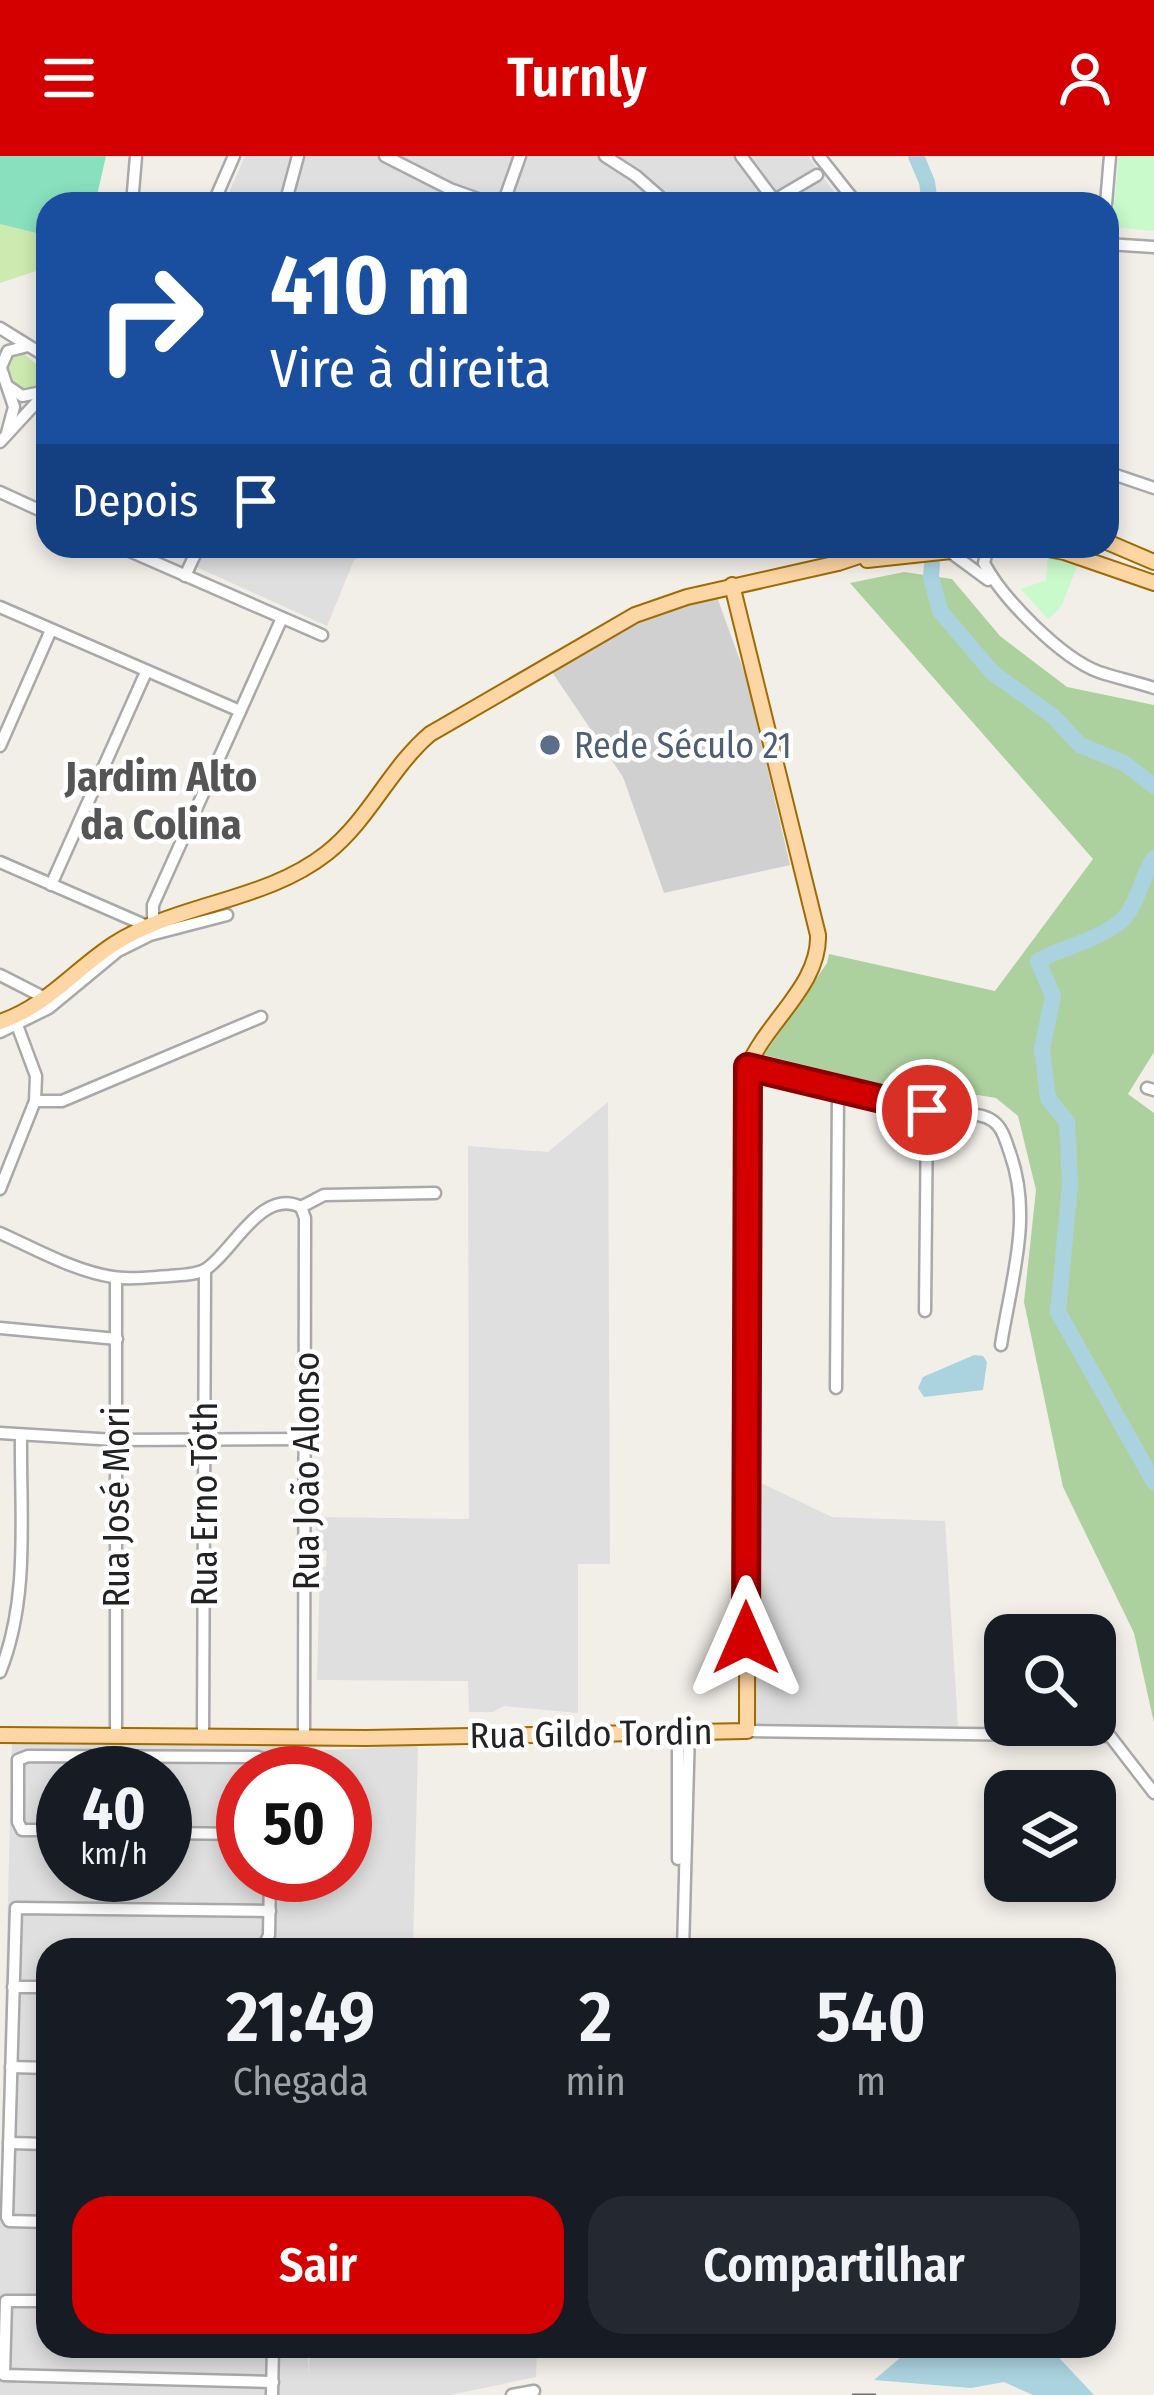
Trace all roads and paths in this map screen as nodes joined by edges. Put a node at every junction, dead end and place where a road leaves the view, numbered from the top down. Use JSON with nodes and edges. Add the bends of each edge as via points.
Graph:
{"nodes":[{"id":1,"x":136,"y":156,"type":"edge"},
{"id":2,"x":234,"y":156,"type":"edge"},
{"id":3,"x":298,"y":156,"type":"edge"},
{"id":4,"x":385,"y":156,"type":"edge"},
{"id":5,"x":520,"y":156,"type":"edge"},
{"id":6,"x":605,"y":156,"type":"edge"},
{"id":7,"x":741,"y":156,"type":"edge"},
{"id":8,"x":819,"y":156,"type":"edge"},
{"id":9,"x":1110,"y":156,"type":"edge"},
{"id":10,"x":817,"y":175,"type":"dead end"},
{"id":11,"x":133,"y":192,"type":"edge"},
{"id":12,"x":218,"y":192,"type":"edge"},
{"id":13,"x":290,"y":192,"type":"edge"},
{"id":14,"x":458,"y":192,"type":"edge"},
{"id":15,"x":507,"y":192,"type":"edge"},
{"id":16,"x":652,"y":192,"type":"edge"},
{"id":17,"x":764,"y":192,"type":"edge"},
{"id":18,"x":788,"y":192,"type":"edge"},
{"id":19,"x":848,"y":192,"type":"edge"},
{"id":20,"x":1107,"y":192,"type":"edge"},
{"id":21,"x":1119,"y":245,"type":"edge"},
{"id":22,"x":1154,"y":247,"type":"edge"},
{"id":23,"x":0,"y":328,"type":"edge"},
{"id":24,"x":28,"y":346,"type":"junction"},
{"id":25,"x":36,"y":351,"type":"edge"},
{"id":26,"x":0,"y":366,"type":"edge"},
{"id":27,"x":2,"y":384,"type":"edge"},
{"id":28,"x":36,"y":393,"type":"edge"},
{"id":29,"x":36,"y":403,"type":"edge"},
{"id":30,"x":4,"y":438,"type":"edge"},
{"id":31,"x":1119,"y":476,"type":"edge"},
{"id":32,"x":1154,"y":488,"type":"edge"},
{"id":33,"x":0,"y":492,"type":"edge"},
{"id":34,"x":36,"y":508,"type":"edge"},
{"id":35,"x":1119,"y":547,"type":"edge"},
{"id":36,"x":145,"y":558,"type":"edge"},
{"id":37,"x":193,"y":558,"type":"edge"},
{"id":38,"x":853,"y":558,"type":"edge"},
{"id":39,"x":870,"y":558,"type":"edge"},
{"id":40,"x":957,"y":558,"type":"edge"},
{"id":41,"x":985,"y":558,"type":"edge"},
{"id":42,"x":1081,"y":558,"type":"edge"},
{"id":43,"x":1154,"y":562,"type":"edge"},
{"id":44,"x":838,"y":563,"type":"junction"},
{"id":45,"x":185,"y":576,"type":"junction"},
{"id":46,"x":1154,"y":583,"type":"edge"},
{"id":47,"x":732,"y":585,"type":"junction"},
{"id":48,"x":1000,"y":590,"type":"junction"},
{"id":49,"x":0,"y":607,"type":"edge"},
{"id":50,"x":282,"y":618,"type":"junction"},
{"id":51,"x":51,"y":630,"type":"junction"},
{"id":52,"x":322,"y":635,"type":"dead end"},
{"id":53,"x":146,"y":672,"type":"junction"},
{"id":54,"x":1154,"y":688,"type":"edge"},
{"id":55,"x":240,"y":711,"type":"junction"},
{"id":56,"x":0,"y":746,"type":"edge"},
{"id":57,"x":0,"y":862,"type":"edge"},
{"id":58,"x":51,"y":884,"type":"junction"},
{"id":59,"x":227,"y":916,"type":"dead end"},
{"id":60,"x":150,"y":925,"type":"junction"},
{"id":61,"x":0,"y":975,"type":"edge"},
{"id":62,"x":47,"y":999,"type":"junction"},
{"id":63,"x":261,"y":1017,"type":"dead end"},
{"id":64,"x":0,"y":1022,"type":"edge"},
{"id":65,"x":17,"y":1025,"type":"junction"},
{"id":66,"x":0,"y":1032,"type":"edge"},
{"id":67,"x":748,"y":1067,"type":"junction"},
{"id":68,"x":838,"y":1091,"type":"junction"},
{"id":69,"x":35,"y":1101,"type":"junction"},
{"id":70,"x":927,"y":1110,"type":"junction"},
{"id":71,"x":0,"y":1189,"type":"edge"},
{"id":72,"x":435,"y":1193,"type":"dead end"},
{"id":73,"x":301,"y":1207,"type":"junction"},
{"id":74,"x":0,"y":1233,"type":"edge"},
{"id":75,"x":205,"y":1270,"type":"junction"},
{"id":76,"x":116,"y":1278,"type":"junction"},
{"id":77,"x":925,"y":1311,"type":"dead end"},
{"id":78,"x":0,"y":1328,"type":"edge"},
{"id":79,"x":117,"y":1339,"type":"junction"},
{"id":80,"x":1001,"y":1345,"type":"dead end"},
{"id":81,"x":836,"y":1388,"type":"dead end"},
{"id":82,"x":0,"y":1433,"type":"edge"},
{"id":83,"x":20,"y":1435,"type":"junction"},
{"id":84,"x":205,"y":1439,"type":"junction"},
{"id":85,"x":307,"y":1439,"type":"junction"},
{"id":86,"x":115,"y":1440,"type":"junction"},
{"id":87,"x":6,"y":1637,"type":"edge"},
{"id":88,"x":0,"y":1672,"type":"edge"},
{"id":89,"x":683,"y":1731,"type":"junction"},
{"id":90,"x":747,"y":1731,"type":"junction"},
{"id":91,"x":0,"y":1735,"type":"edge"},
{"id":92,"x":116,"y":1736,"type":"junction"},
{"id":93,"x":304,"y":1736,"type":"junction"},
{"id":94,"x":203,"y":1737,"type":"junction"},
{"id":95,"x":36,"y":1756,"type":"edge"},
{"id":96,"x":1154,"y":1793,"type":"edge"},
{"id":97,"x":36,"y":1830,"type":"edge"},
{"id":98,"x":270,"y":1902,"type":"edge"},
{"id":99,"x":270,"y":1911,"type":"junction"},
{"id":100,"x":268,"y":1938,"type":"edge"},
{"id":101,"x":680,"y":1938,"type":"edge"},
{"id":102,"x":13,"y":1987,"type":"junction"},
{"id":103,"x":36,"y":1988,"type":"edge"},
{"id":104,"x":11,"y":2067,"type":"junction"},
{"id":105,"x":36,"y":2068,"type":"edge"},
{"id":106,"x":10,"y":2143,"type":"junction"},
{"id":107,"x":36,"y":2144,"type":"edge"},
{"id":108,"x":36,"y":2221,"type":"edge"},
{"id":109,"x":36,"y":2301,"type":"edge"},
{"id":110,"x":273,"y":2358,"type":"edge"},
{"id":111,"x":105,"y":2380,"type":"junction"},
{"id":112,"x":272,"y":2389,"type":"edge"},
{"id":113,"x":533,"y":2391,"type":"dead end"},
{"id":114,"x":105,"y":2395,"type":"edge"},
{"id":115,"x":512,"y":2395,"type":"edge"}],
"edges":[{"from":1,"to":11,"type":"street"},
{"from":2,"to":12,"type":"street"},
{"from":3,"to":13,"type":"street"},
{"from":4,"to":14,"type":"street"},
{"from":5,"to":15,"type":"street"},
{"from":6,"to":16,"type":"street"},
{"from":7,"to":17,"type":"street"},
{"from":8,"to":19,"type":"street"},
{"from":9,"to":20,"type":"street"},
{"from":10,"to":18,"type":"street"},
{"from":21,"to":22,"type":"street"},
{"from":23,"to":24,"type":"street"},
{"from":24,"to":25,"type":"street"},
{"from":24,"to":26,"type":"street","via":[[8,351]]},
{"from":26,"to":27,"type":"street"},
{"from":27,"to":28,"type":"street","via":[[22,396]]},
{"from":27,"to":30,"type":"street","via":[[14,406]]},
{"from":29,"to":30,"type":"street"},
{"from":31,"to":32,"type":"street"},
{"from":33,"to":34,"type":"street"},
{"from":35,"to":43,"type":"main road"},
{"from":36,"to":45,"type":"street"},
{"from":37,"to":45,"type":"street"},
{"from":38,"to":44,"type":"main road"},
{"from":39,"to":44,"type":"main road"},
{"from":40,"to":48,"type":"street"},
{"from":41,"to":48,"type":"street"},
{"from":42,"to":46,"type":"main road"},
{"from":44,"to":47,"type":"main road"},
{"from":45,"to":50,"type":"street"},
{"from":47,"to":60,"type":"main road","via":[[635,616],[442,726],[409,752],[346,835],[294,874]]},
{"from":47,"to":67,"type":"main road","via":[[819,950]]},
{"from":48,"to":54,"type":"street","via":[[1082,663]]},
{"from":49,"to":51,"type":"street"},
{"from":50,"to":52,"type":"street"},
{"from":50,"to":55,"type":"street"},
{"from":51,"to":53,"type":"street"},
{"from":51,"to":56,"type":"street"},
{"from":53,"to":55,"type":"street"},
{"from":53,"to":58,"type":"street"},
{"from":55,"to":60,"type":"street"},
{"from":57,"to":58,"type":"street"},
{"from":58,"to":60,"type":"street"},
{"from":59,"to":65,"type":"street","via":[[118,951]]},
{"from":60,"to":62,"type":"main road","via":[[113,944]]},
{"from":61,"to":62,"type":"street"},
{"from":62,"to":64,"type":"main road"},
{"from":63,"to":69,"type":"street","via":[[62,1100]]},
{"from":65,"to":66,"type":"street"},
{"from":65,"to":69,"type":"street","via":[[36,1076]]},
{"from":67,"to":68,"type":"street"},
{"from":67,"to":90,"type":"main road"},
{"from":68,"to":70,"type":"street"},
{"from":68,"to":81,"type":"street"},
{"from":69,"to":71,"type":"street"},
{"from":70,"to":77,"type":"street"},
{"from":70,"to":80,"type":"street","via":[[994,1121],[1019,1179],[1018,1255]]},
{"from":72,"to":73,"type":"street","via":[[324,1195]]},
{"from":73,"to":75,"type":"street","via":[[266,1210]]},
{"from":73,"to":85,"type":"street","name":"Rua João Alonso"},
{"from":74,"to":76,"type":"street"},
{"from":75,"to":76,"type":"street"},
{"from":75,"to":84,"type":"street","name":"Rua Erno Tóth"},
{"from":76,"to":79,"type":"street","name":"Rua José Mori"},
{"from":78,"to":79,"type":"street"},
{"from":79,"to":86,"type":"street","name":"Rua José Mori"},
{"from":82,"to":83,"type":"street"},
{"from":83,"to":86,"type":"street"},
{"from":83,"to":87,"type":"street","via":[[20,1579]]},
{"from":84,"to":85,"type":"street"},
{"from":84,"to":86,"type":"street"},
{"from":84,"to":94,"type":"street","name":"Rua Erno Tóth"},
{"from":85,"to":93,"type":"street","name":"Rua João Alonso"},
{"from":86,"to":92,"type":"street","name":"Rua José Mori"},
{"from":87,"to":88,"type":"street"},
{"from":89,"to":90,"type":"main road","name":"Rua Gildo Tordin"},
{"from":89,"to":93,"type":"main road","name":"Rua Gildo Tordin"},
{"from":89,"to":101,"type":"street"},
{"from":90,"to":96,"type":"street","name":"Rua Gildo Tordin","via":[[1110,1736]]},
{"from":91,"to":92,"type":"main road","name":"Rua Gildo Tordin"},
{"from":92,"to":94,"type":"main road","name":"Rua Gildo Tordin"},
{"from":93,"to":94,"type":"main road","name":"Rua Gildo Tordin"},
{"from":95,"to":97,"type":"street","via":[[18,1760],[18,1822]]},
{"from":98,"to":99,"type":"street"},
{"from":99,"to":100,"type":"street"},
{"from":99,"to":102,"type":"street","via":[[19,1906]]},
{"from":102,"to":103,"type":"street"},
{"from":102,"to":104,"type":"street"},
{"from":104,"to":105,"type":"street"},
{"from":104,"to":106,"type":"street"},
{"from":106,"to":107,"type":"street"},
{"from":106,"to":108,"type":"street","via":[[8,2219]]},
{"from":109,"to":111,"type":"street","via":[[6,2301],[4,2374]]},
{"from":110,"to":112,"type":"street"},
{"from":111,"to":112,"type":"street"},
{"from":111,"to":114,"type":"street"},
{"from":113,"to":115,"type":"street"}]}
